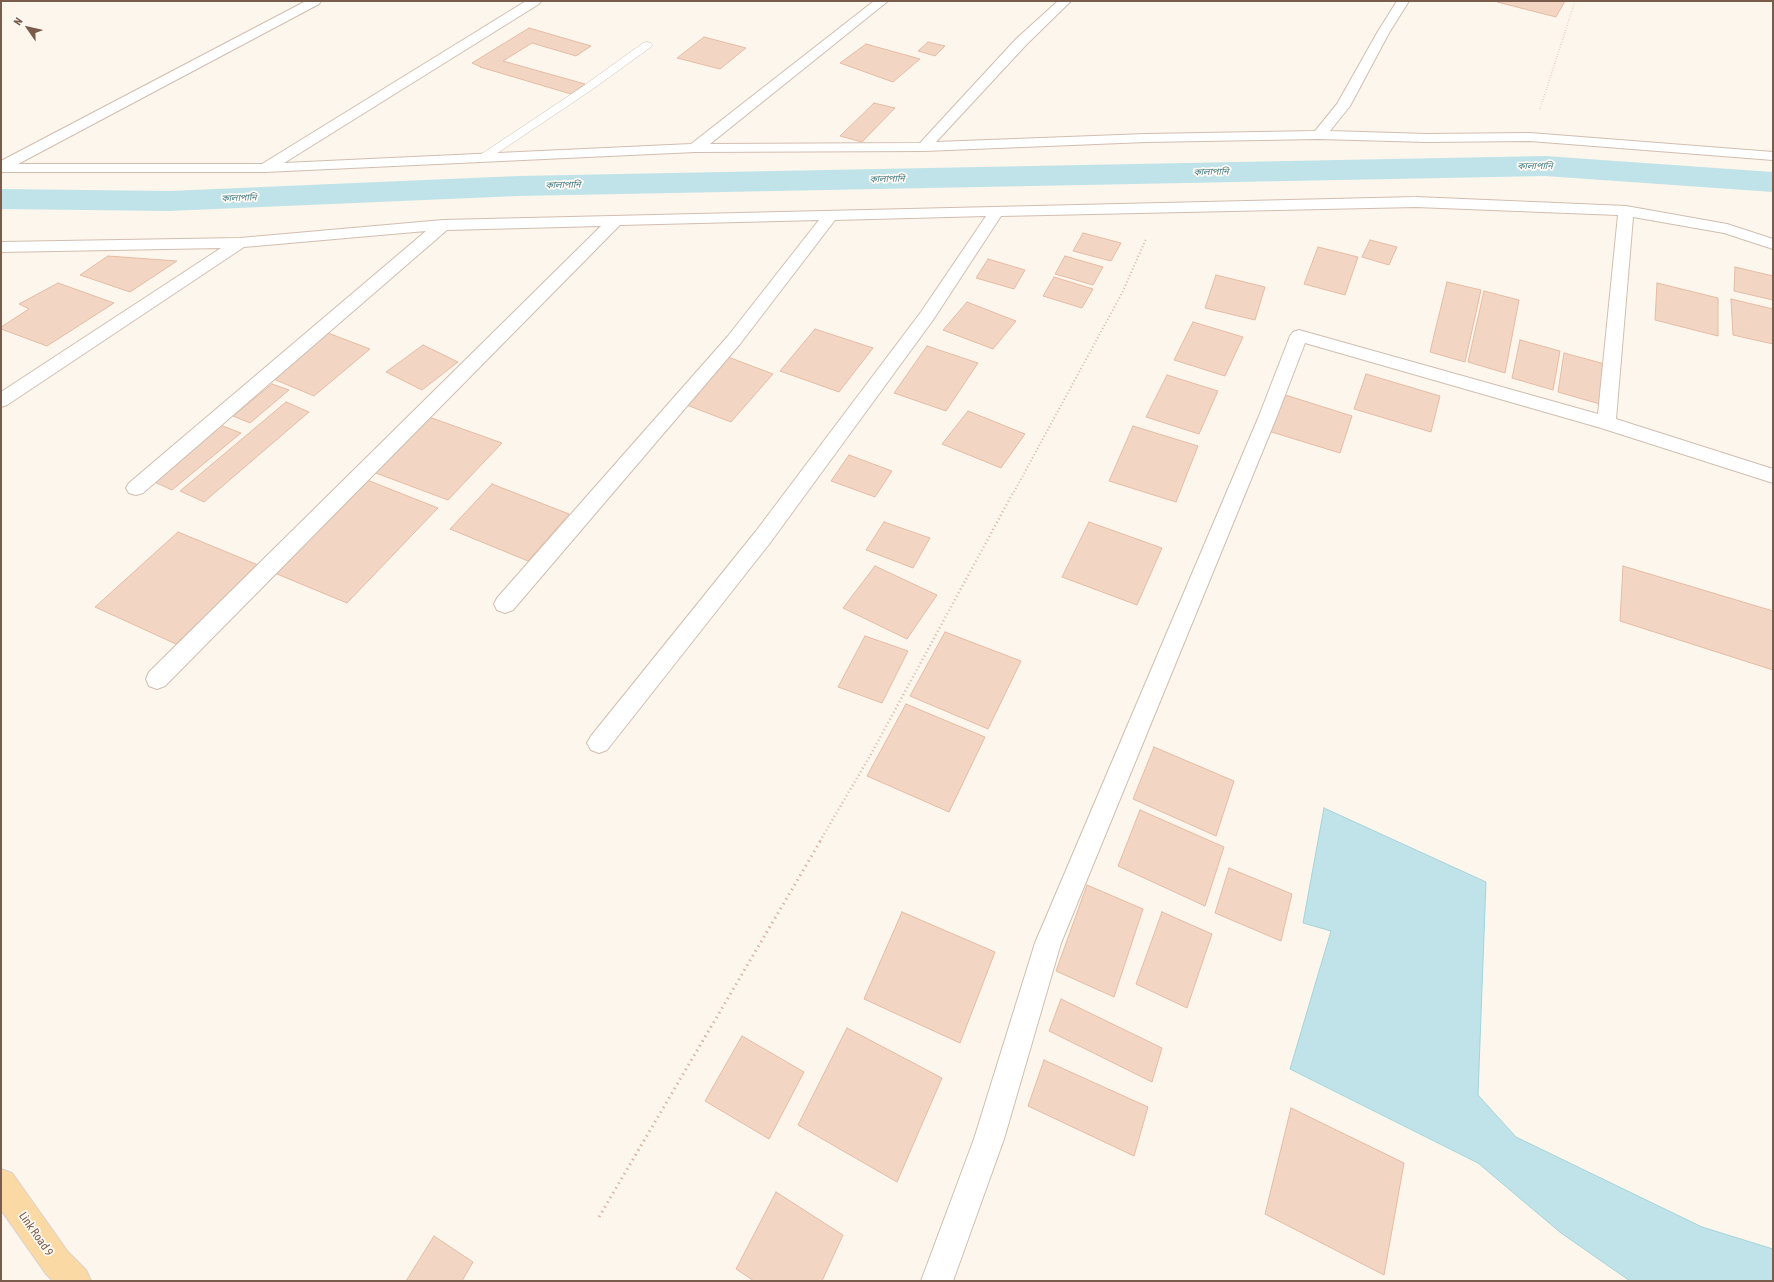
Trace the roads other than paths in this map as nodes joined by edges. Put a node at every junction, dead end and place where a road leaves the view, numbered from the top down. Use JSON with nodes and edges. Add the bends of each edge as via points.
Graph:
{"nodes":[{"id":1,"x":315,"y":1,"type":"edge"},
{"id":2,"x":535,"y":1,"type":"edge"},
{"id":3,"x":882,"y":1,"type":"edge"},
{"id":4,"x":1065,"y":1,"type":"edge"},
{"id":5,"x":1403,"y":1,"type":"edge"},
{"id":6,"x":647,"y":44,"type":"dead end"},
{"id":7,"x":1319,"y":135,"type":"junction"},
{"id":8,"x":924,"y":146,"type":"junction"},
{"id":9,"x":695,"y":148,"type":"junction"},
{"id":10,"x":1773,"y":156,"type":"edge"},
{"id":11,"x":483,"y":158,"type":"junction"},
{"id":12,"x":1,"y":167,"type":"edge"},
{"id":13,"x":264,"y":168,"type":"junction"},
{"id":14,"x":1626,"y":211,"type":"junction"},
{"id":15,"x":996,"y":212,"type":"junction"},
{"id":16,"x":830,"y":216,"type":"junction"},
{"id":17,"x":615,"y":221,"type":"junction"},
{"id":18,"x":443,"y":225,"type":"junction"},
{"id":19,"x":240,"y":243,"type":"junction"},
{"id":20,"x":1773,"y":244,"type":"edge"},
{"id":21,"x":1,"y":247,"type":"edge"},
{"id":22,"x":1,"y":402,"type":"edge"},
{"id":23,"x":1606,"y":423,"type":"junction"},
{"id":24,"x":1773,"y":476,"type":"edge"},
{"id":25,"x":136,"y":488,"type":"dead end"},
{"id":26,"x":505,"y":604,"type":"dead end"},
{"id":27,"x":158,"y":679,"type":"dead end"},
{"id":28,"x":599,"y":743,"type":"dead end"},
{"id":29,"x":1,"y":1184,"type":"edge"},
{"id":30,"x":75,"y":1281,"type":"edge"},
{"id":31,"x":936,"y":1281,"type":"edge"}],
"edges":[{"from":1,"to":12,"type":"street"},
{"from":2,"to":13,"type":"street"},
{"from":3,"to":9,"type":"street"},
{"from":4,"to":8,"type":"street","via":[[1021,42]]},
{"from":5,"to":7,"type":"street","via":[[1343,106]]},
{"from":6,"to":11,"type":"lane","via":[[586,89]]},
{"from":7,"to":8,"type":"street"},
{"from":7,"to":10,"type":"street","via":[[1530,138]]},
{"from":8,"to":9,"type":"street"},
{"from":9,"to":11,"type":"street"},
{"from":11,"to":13,"type":"street"},
{"from":12,"to":13,"type":"street"},
{"from":14,"to":15,"type":"street","via":[[1416,202]]},
{"from":14,"to":20,"type":"street","via":[[1727,229]]},
{"from":14,"to":23,"type":"street"},
{"from":15,"to":16,"type":"street"},
{"from":15,"to":28,"type":"street","via":[[927,316],[763,537]]},
{"from":16,"to":17,"type":"street"},
{"from":16,"to":26,"type":"street","via":[[734,340]]},
{"from":17,"to":18,"type":"street"},
{"from":17,"to":27,"type":"street"},
{"from":18,"to":19,"type":"street"},
{"from":18,"to":25,"type":"street"},
{"from":19,"to":21,"type":"street"},
{"from":19,"to":22,"type":"street"},
{"from":23,"to":24,"type":"street"},
{"from":23,"to":31,"type":"street","via":[[1299,336],[1048,943],[989,1139]]},
{"from":29,"to":30,"type":"main road","name":"Link Road 9","via":[[57,1263]]}]}
